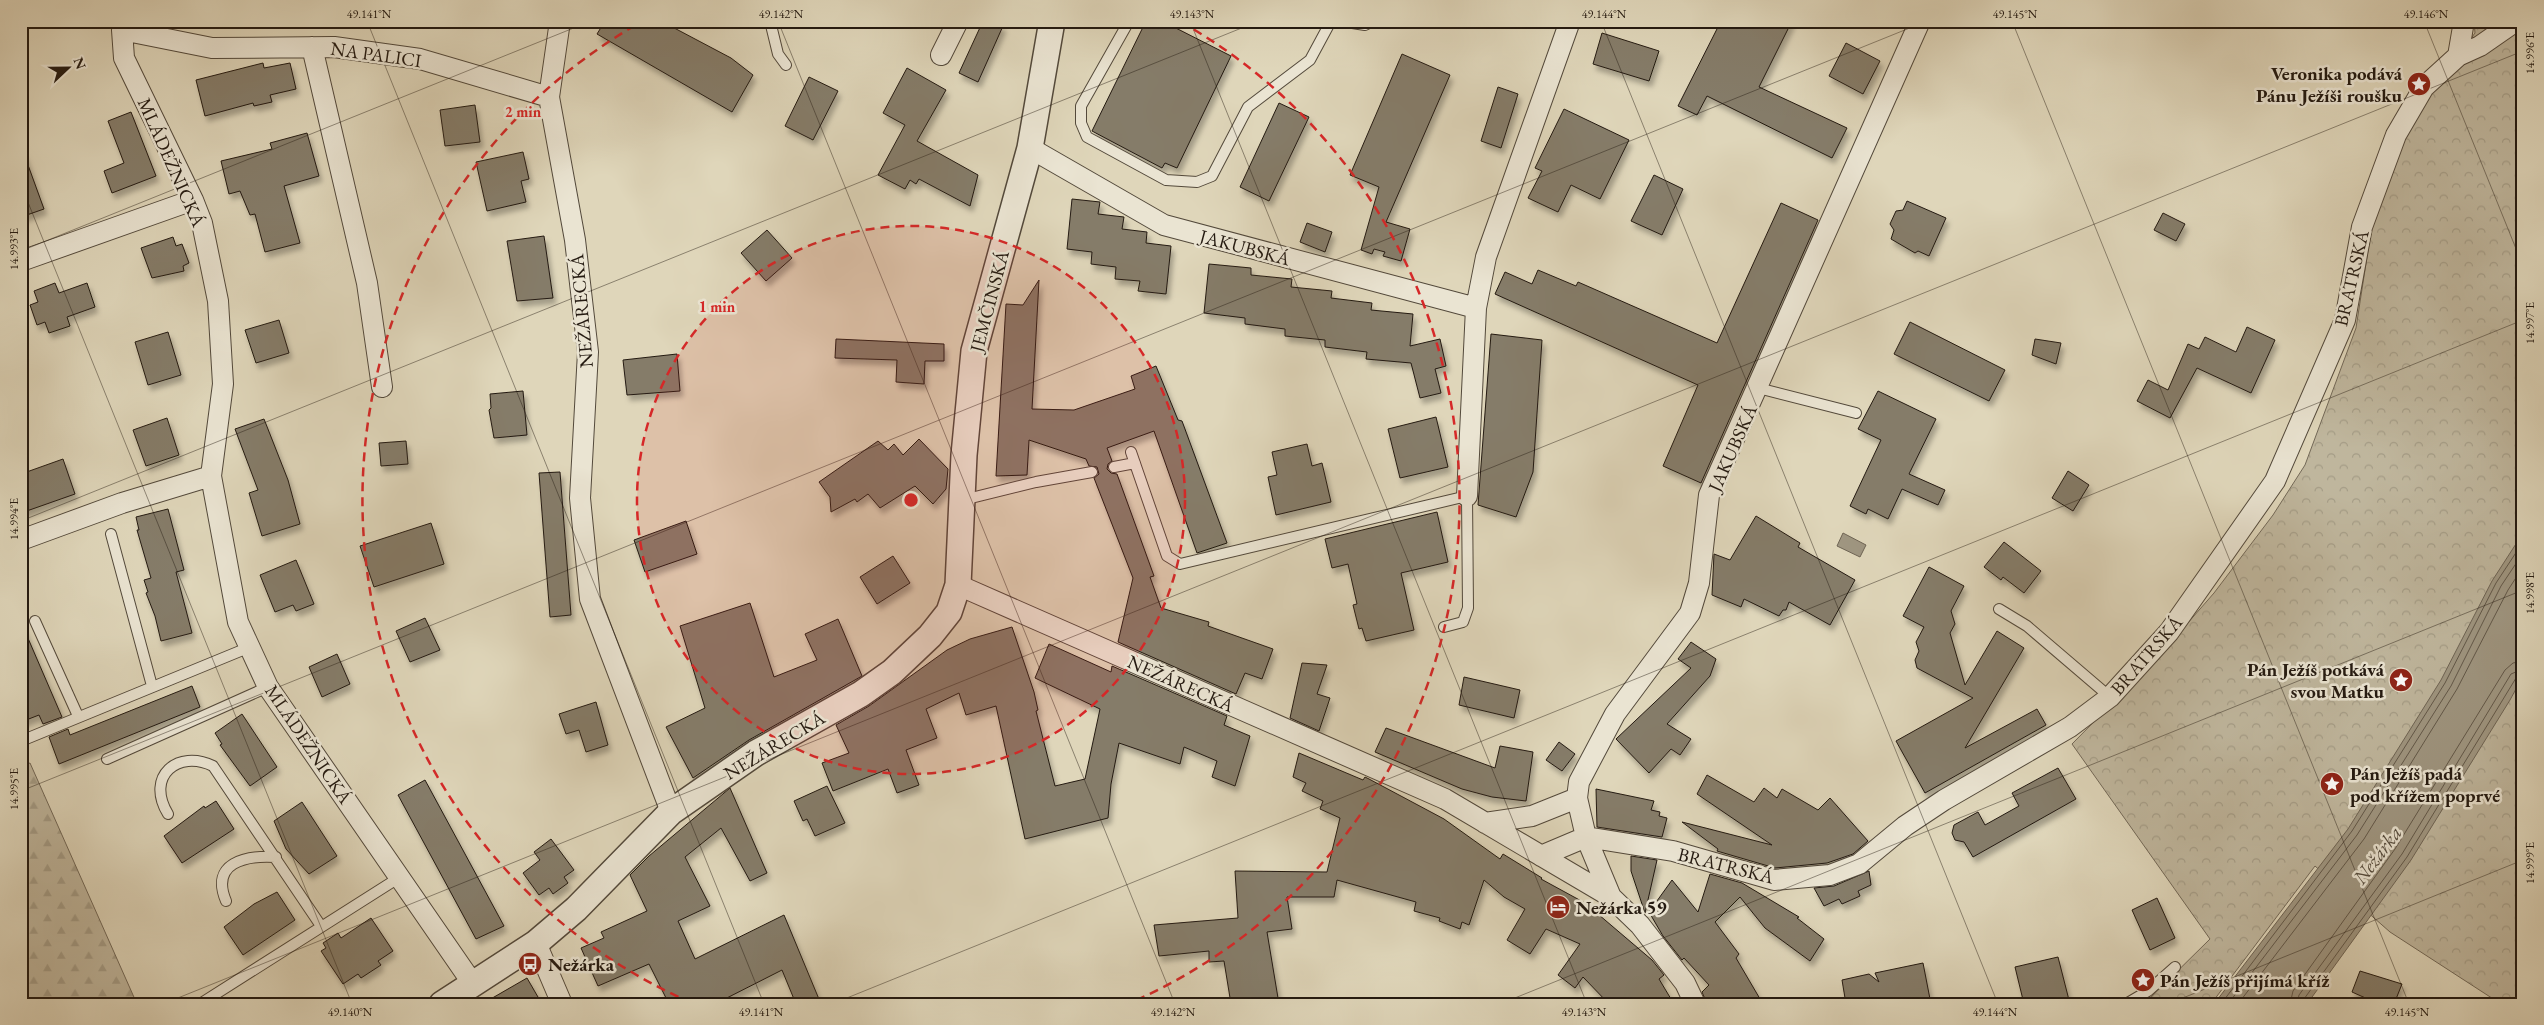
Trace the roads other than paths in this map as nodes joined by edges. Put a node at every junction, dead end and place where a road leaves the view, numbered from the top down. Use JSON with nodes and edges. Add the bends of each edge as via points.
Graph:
{"nodes":[{"id":1,"x":560,"y":21,"type":"edge"},
{"id":2,"x":770,"y":21,"type":"edge"},
{"id":3,"x":958,"y":21,"type":"edge"},
{"id":4,"x":1052,"y":21,"type":"edge"},
{"id":5,"x":1129,"y":21,"type":"edge"},
{"id":6,"x":1331,"y":21,"type":"edge"},
{"id":7,"x":1340,"y":21,"type":"edge"},
{"id":8,"x":1373,"y":21,"type":"edge"},
{"id":9,"x":1570,"y":21,"type":"edge"},
{"id":10,"x":1920,"y":21,"type":"edge"},
{"id":11,"x":2464,"y":21,"type":"edge"},
{"id":12,"x":2516,"y":21,"type":"edge"},
{"id":13,"x":122,"y":30,"type":"joint"},
{"id":14,"x":312,"y":47,"type":"junction"},
{"id":15,"x":941,"y":55,"type":"dead end"},
{"id":16,"x":2458,"y":56,"type":"junction"},
{"id":17,"x":786,"y":65,"type":"dead end"},
{"id":18,"x":549,"y":97,"type":"junction"},
{"id":19,"x":1030,"y":148,"type":"junction"},
{"id":20,"x":193,"y":200,"type":"junction"},
{"id":21,"x":21,"y":261,"type":"edge"},
{"id":22,"x":1476,"y":308,"type":"junction"},
{"id":23,"x":382,"y":387,"type":"dead end"},
{"id":24,"x":1758,"y":388,"type":"junction"},
{"id":25,"x":1856,"y":413,"type":"dead end"},
{"id":26,"x":1131,"y":452,"type":"dead end"},
{"id":27,"x":1135,"y":463,"type":"junction"},
{"id":28,"x":1114,"y":467,"type":"dead end"},
{"id":29,"x":1092,"y":472,"type":"dead end"},
{"id":30,"x":210,"y":476,"type":"junction"},
{"id":31,"x":1467,"y":496,"type":"junction"},
{"id":32,"x":963,"y":500,"type":"junction"},
{"id":33,"x":111,"y":534,"type":"dead end"},
{"id":34,"x":21,"y":540,"type":"edge"},
{"id":35,"x":958,"y":584,"type":"junction"},
{"id":36,"x":1999,"y":609,"type":"dead end"},
{"id":37,"x":35,"y":621,"type":"dead end"},
{"id":38,"x":1444,"y":628,"type":"dead end"},
{"id":39,"x":250,"y":647,"type":"junction"},
{"id":40,"x":152,"y":686,"type":"junction"},
{"id":41,"x":268,"y":686,"type":"junction"},
{"id":42,"x":2110,"y":698,"type":"junction"},
{"id":43,"x":78,"y":716,"type":"junction"},
{"id":44,"x":21,"y":741,"type":"edge"},
{"id":45,"x":107,"y":759,"type":"dead end"},
{"id":46,"x":1577,"y":798,"type":"junction"},
{"id":47,"x":671,"y":812,"type":"junction"},
{"id":48,"x":168,"y":814,"type":"dead end"},
{"id":49,"x":1484,"y":823,"type":"junction"},
{"id":50,"x":1586,"y":838,"type":"junction"},
{"id":51,"x":1541,"y":856,"type":"junction"},
{"id":52,"x":276,"y":857,"type":"junction"},
{"id":53,"x":400,"y":877,"type":"junction"},
{"id":54,"x":1611,"y":897,"type":"junction"},
{"id":55,"x":226,"y":901,"type":"dead end"},
{"id":56,"x":321,"y":926,"type":"junction"},
{"id":57,"x":536,"y":943,"type":"junction"},
{"id":58,"x":2175,"y":967,"type":"dead end"},
{"id":59,"x":473,"y":984,"type":"junction"},
{"id":60,"x":200,"y":1004,"type":"edge"},
{"id":61,"x":442,"y":1004,"type":"edge"},
{"id":62,"x":562,"y":1004,"type":"edge"},
{"id":63,"x":1695,"y":1004,"type":"edge"},
{"id":64,"x":2126,"y":1004,"type":"edge"}],
"edges":[{"from":1,"to":18,"type":"street"},
{"from":2,"to":17,"type":"lane","via":[[778,54]]},
{"from":3,"to":15,"type":"street"},
{"from":4,"to":19,"type":"street","name":"JEMČINSKÁ"},
{"from":5,"to":6,"type":"lane","via":[[1081,106],[1082,124],[1087,136],[1166,180],[1197,182],[1212,176],[1248,107],[1310,60]]},
{"from":7,"to":8,"type":"lane","via":[[1365,25]]},
{"from":9,"to":22,"type":"street","via":[[1486,257]]},
{"from":10,"to":24,"type":"street","name":"JAKUBSKÁ"},
{"from":11,"to":16,"type":"street"},
{"from":12,"to":16,"type":"street","name":"BRATRSKÁ","via":[[2480,46]]},
{"from":13,"to":14,"type":"street","name":"NA PALICI","via":[[212,48]]},
{"from":13,"to":20,"type":"street","name":"MLÁDEŽNICKÁ","via":[[124,58]]},
{"from":14,"to":18,"type":"street","name":"NA PALICI","via":[[334,46],[420,58]]},
{"from":14,"to":23,"type":"street","via":[[367,284]]},
{"from":16,"to":42,"type":"street","name":"BRATRSKÁ","via":[[2424,86],[2396,136],[2362,227],[2344,320],[2275,481],[2169,632]]},
{"from":18,"to":47,"type":"street","name":"NEŽÁRECKÁ","via":[[575,240],[588,352],[580,498],[590,599]]},
{"from":19,"to":22,"type":"street","name":"JAKUBSKÁ","via":[[1164,225]]},
{"from":19,"to":32,"type":"street","name":"JEMČINSKÁ","via":[[974,351]]},
{"from":20,"to":21,"type":"street"},
{"from":20,"to":30,"type":"street","name":"MLÁDEŽNICKÁ","via":[[202,223],[218,301],[223,384]]},
{"from":22,"to":31,"type":"street"},
{"from":24,"to":25,"type":"lane"},
{"from":24,"to":46,"type":"street","name":"JAKUBSKÁ","via":[[1709,495],[1699,583],[1690,613],[1615,714],[1578,782]]},
{"from":26,"to":27,"type":"lane"},
{"from":27,"to":28,"type":"lane"},
{"from":27,"to":31,"type":"lane","via":[[1167,556],[1180,564]]},
{"from":29,"to":32,"type":"lane"},
{"from":30,"to":34,"type":"street","via":[[122,503]]},
{"from":30,"to":39,"type":"street","name":"MLÁDEŽNICKÁ","via":[[238,622]]},
{"from":31,"to":38,"type":"lane","via":[[1468,608],[1463,622]]},
{"from":32,"to":35,"type":"street","name":"JEMČINSKÁ"},
{"from":33,"to":40,"type":"lane"},
{"from":35,"to":47,"type":"street","name":"NEŽÁRECKÁ","via":[[949,612],[930,636],[892,672],[861,694],[756,753]]},
{"from":35,"to":49,"type":"street","name":"NEŽÁRECKÁ","via":[[1445,799]]},
{"from":36,"to":42,"type":"lane","via":[[2027,626]]},
{"from":37,"to":43,"type":"lane"},
{"from":39,"to":40,"type":"lane"},
{"from":39,"to":41,"type":"street","name":"MLÁDEŽNICKÁ"},
{"from":40,"to":43,"type":"lane"},
{"from":41,"to":45,"type":"lane"},
{"from":41,"to":53,"type":"street","name":"MLÁDEŽNICKÁ"},
{"from":42,"to":50,"type":"street","name":"BRATRSKÁ","via":[[2070,727],[1944,800],[1905,826],[1860,864],[1830,875],[1774,880],[1673,851]]},
{"from":43,"to":44,"type":"lane"},
{"from":46,"to":49,"type":"street","via":[[1532,816]]},
{"from":46,"to":50,"type":"street","name":"JAKUBSKÁ"},
{"from":47,"to":57,"type":"street","name":"NEŽÁRECKÁ","via":[[576,909]]},
{"from":48,"to":52,"type":"lane","via":[[159,797],[158,785],[164,774],[190,760],[201,760],[213,766]]},
{"from":49,"to":51,"type":"street","name":"NEŽÁRECKÁ"},
{"from":50,"to":51,"type":"street"},
{"from":50,"to":54,"type":"street","name":"JAKUBSKÁ"},
{"from":51,"to":54,"type":"street","name":"NEŽÁRECKÁ"},
{"from":52,"to":55,"type":"lane","via":[[252,857],[229,867],[222,877],[221,889]]},
{"from":52,"to":56,"type":"lane"},
{"from":53,"to":56,"type":"lane"},
{"from":53,"to":59,"type":"street","name":"MLÁDEŽNICKÁ"},
{"from":54,"to":63,"type":"street","name":"NEŽÁRECKÁ","via":[[1640,925],[1684,982]]},
{"from":56,"to":60,"type":"lane"},
{"from":57,"to":59,"type":"street","name":"NEŽÁRECKÁ"},
{"from":57,"to":62,"type":"street"},
{"from":58,"to":64,"type":"lane","via":[[2148,991]]},
{"from":59,"to":61,"type":"street","name":"NEŽÁRECKÁ"}]}
